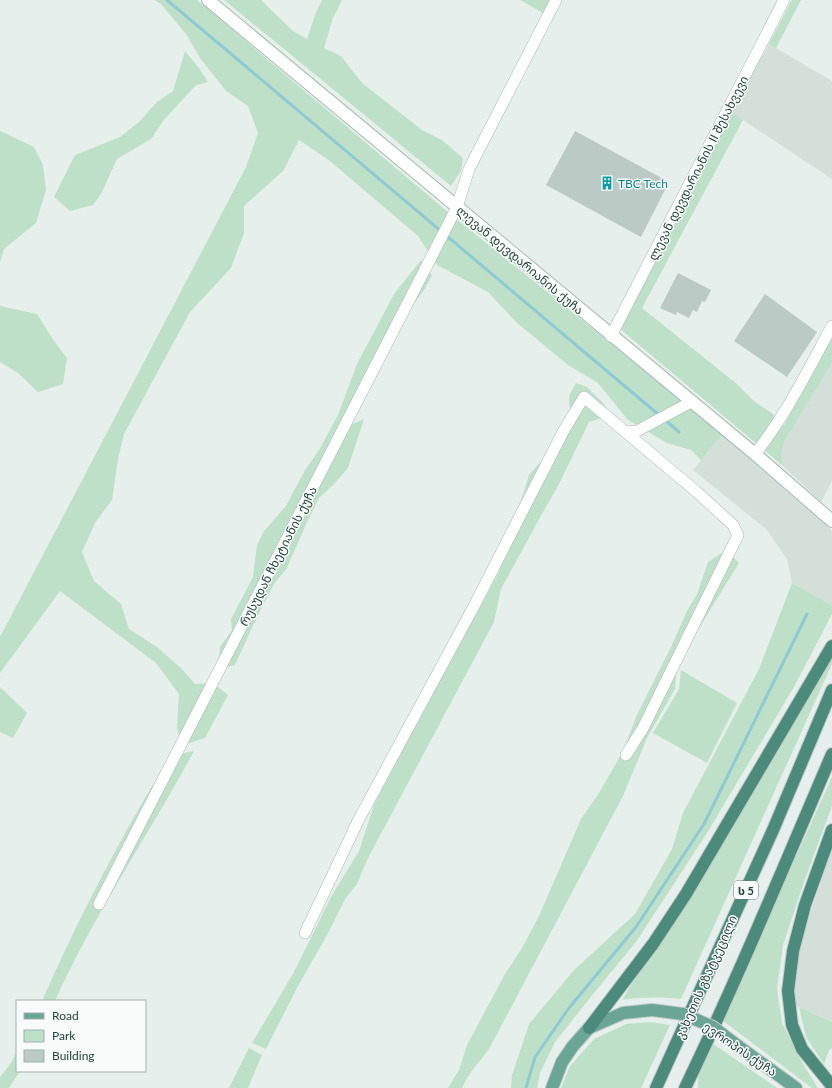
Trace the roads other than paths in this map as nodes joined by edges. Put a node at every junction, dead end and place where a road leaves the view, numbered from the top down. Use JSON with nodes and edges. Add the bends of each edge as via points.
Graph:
{"nodes":[{"id":1,"x":208,"y":0,"type":"edge"},
{"id":2,"x":556,"y":0,"type":"edge"},
{"id":3,"x":784,"y":0,"type":"edge"},
{"id":4,"x":457,"y":207,"type":"junction"},
{"id":5,"x":832,"y":326,"type":"edge"},
{"id":6,"x":611,"y":336,"type":"junction"},
{"id":7,"x":691,"y":402,"type":"junction"},
{"id":8,"x":626,"y":432,"type":"junction"},
{"id":9,"x":755,"y":454,"type":"junction"},
{"id":10,"x":832,"y":521,"type":"edge"},
{"id":11,"x":832,"y":646,"type":"edge"},
{"id":12,"x":832,"y":690,"type":"edge"},
{"id":13,"x":832,"y":754,"type":"edge"},
{"id":14,"x":626,"y":755,"type":"dead end"},
{"id":15,"x":832,"y":830,"type":"edge"},
{"id":16,"x":99,"y":904,"type":"dead end"},
{"id":17,"x":305,"y":933,"type":"dead end"},
{"id":18,"x":589,"y":1028,"type":"junction"},
{"id":19,"x":832,"y":1086,"type":"edge"},
{"id":20,"x":552,"y":1088,"type":"edge"},
{"id":21,"x":656,"y":1088,"type":"edge"},
{"id":22,"x":685,"y":1088,"type":"edge"},
{"id":23,"x":796,"y":1088,"type":"edge"}],
"edges":[{"from":1,"to":4,"type":"main road","name":"ლევან დევდარიანის ქუჩა"},
{"from":2,"to":4,"type":"street","name":"რუსუდან ჩხეტიანის ქუჩა","via":[[469,169]]},
{"from":3,"to":6,"type":"street","name":"ლევან დევდარიანის II შესახვევი"},
{"from":4,"to":6,"type":"main road","name":"ლევან დევდარიანის ქუჩა"},
{"from":4,"to":16,"type":"street","name":"რუსუდან ჩხეტიანის ქუჩა"},
{"from":5,"to":9,"type":"street","via":[[771,435]]},
{"from":6,"to":7,"type":"main road","name":"ლევან დევდარიანის ქუჩა"},
{"from":7,"to":8,"type":"street","via":[[637,431]]},
{"from":7,"to":9,"type":"main road","name":"ლევან დევდარიანის ქუჩა"},
{"from":8,"to":14,"type":"street","via":[[698,493],[733,525],[738,534],[642,728]]},
{"from":8,"to":17,"type":"street","via":[[584,397],[564,430],[474,606],[359,819]]},
{"from":9,"to":10,"type":"main road","name":"ლევან დევდარიანის ქუჩა"},
{"from":11,"to":18,"type":"highway","via":[[686,894],[653,944]]},
{"from":12,"to":21,"type":"highway","name":"კახეთის გზატკეცილი","number":"ს 5","via":[[773,830]]},
{"from":13,"to":22,"type":"highway","number":"ს 5","via":[[768,905]]},
{"from":15,"to":19,"type":"highway","via":[[805,905],[793,951],[788,991],[792,1025],[802,1049]]},
{"from":18,"to":20,"type":"main road","name":"ევროპის ქუჩა","via":[[562,1062]]},
{"from":18,"to":23,"type":"main road","name":"ევროპის ქუჩა","bridge":true,"via":[[623,1013],[652,1010],[683,1014],[713,1027]]}]}
